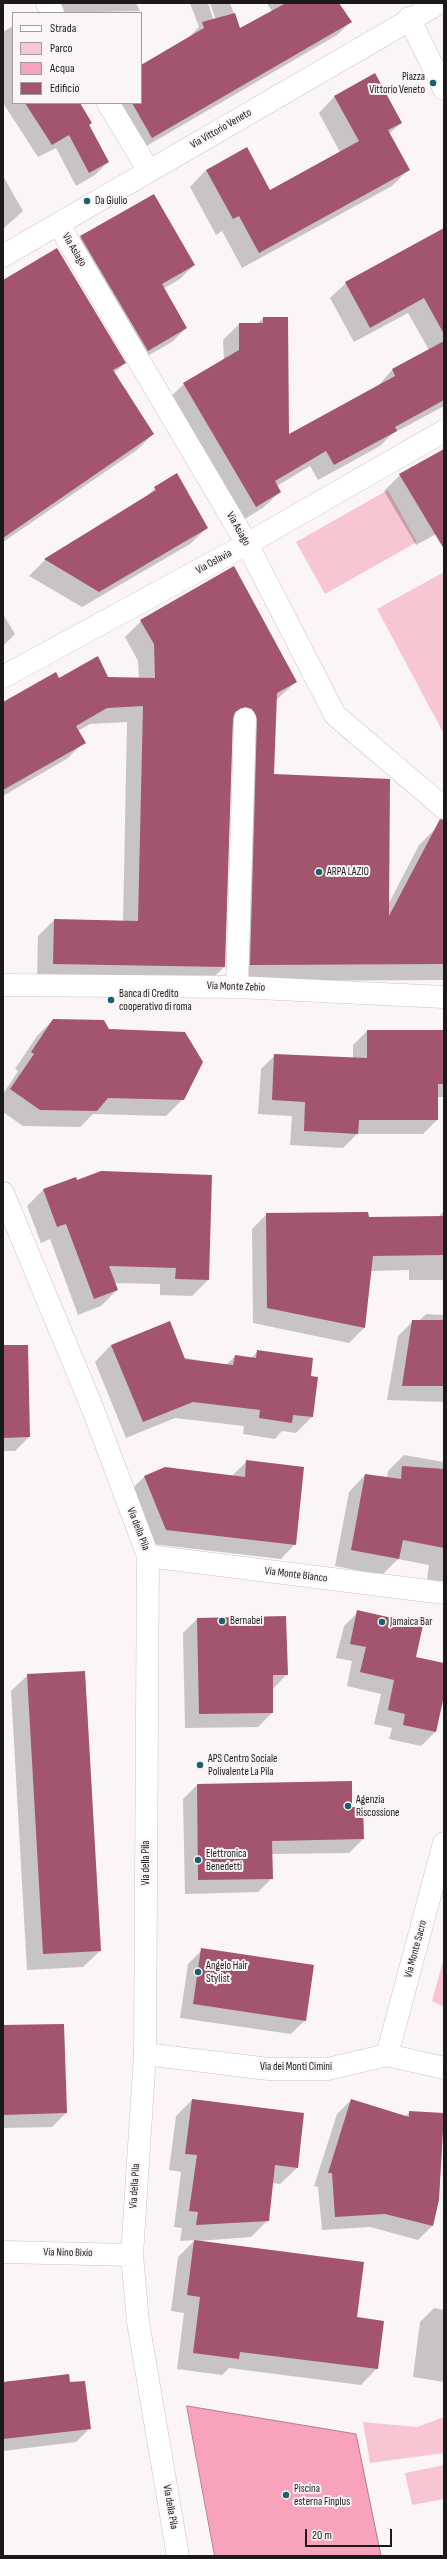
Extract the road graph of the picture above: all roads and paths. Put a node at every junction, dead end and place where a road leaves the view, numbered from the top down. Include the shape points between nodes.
1 (47, 3) edge
2 (439, 3) edge
3 (52, 12) edge
4 (409, 18) junction
5 (444, 90) edge
6 (109, 104) edge
7 (149, 171) junction
8 (59, 225) junction
9 (3, 256) edge
10 (444, 431) edge
11 (247, 544) junction
12 (3, 677) edge
13 (245, 719) dead end
14 (444, 808) edge
15 (3, 985) edge
16 (237, 987) junction
17 (444, 997) edge
18 (3, 1193) edge
19 (148, 1556) junction
20 (444, 1593) edge
21 (444, 1843) edge
22 (145, 2054) junction
23 (387, 2055) junction
24 (444, 2068) edge
25 (3, 2252) edge
26 (132, 2255) junction
27 (178, 2556) edge

1 - 3 street
2 - 4 street, Via Vittorio Veneto
4 - 5 street
4 - 7 street, Via Vittorio Veneto
6 - 7 street
7 - 8 street, Via Vittorio Veneto
8 - 9 street, Via Vittorio Veneto
8 - 11 street, Via Asiago
10 - 11 street, Via Oslavia
11 - 12 street, Via Oslavia
11 - 14 street, Via Asiago via 335,715
13 - 16 street
15 - 16 street, Via Monte Zebio
16 - 17 street, Via Monte Zebio
18 - 19 street, Via della Pila via 92,1407
19 - 20 street, Via Monte Bianco
19 - 22 street, Via della Pila
21 - 23 street, Via Monte Sacro
22 - 23 street, Via dei Monti Cimini via 276,2069 328,2070
22 - 26 street, Via della Pila
23 - 24 street, Via dei Monti Cimini
25 - 26 street, Via Nino Bixio
26 - 27 street, Via della Pila via 138,2322

